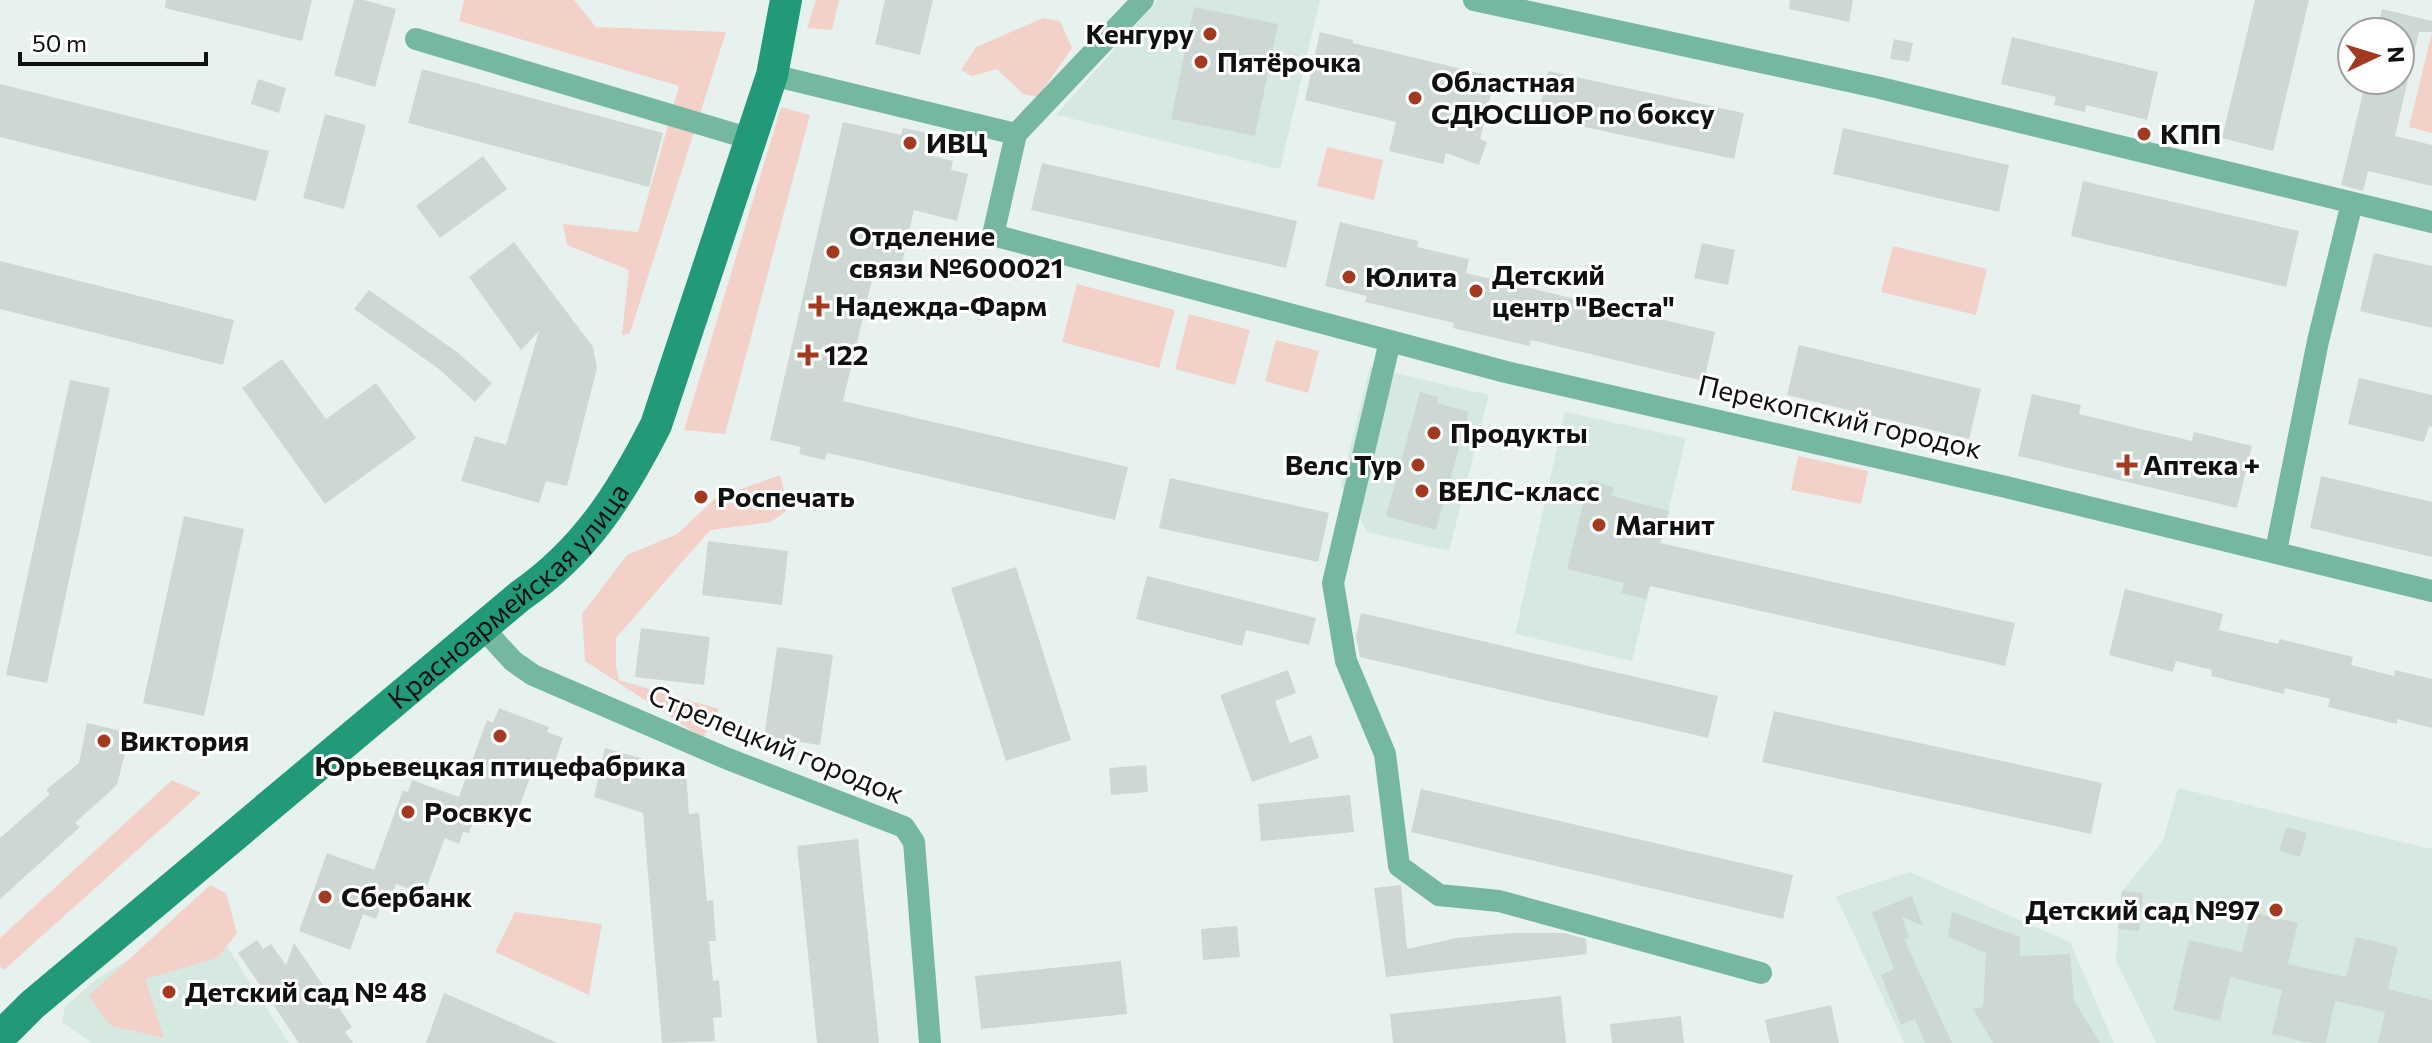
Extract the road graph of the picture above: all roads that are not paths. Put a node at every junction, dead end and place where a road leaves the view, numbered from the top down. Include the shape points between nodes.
1 (786, 0) edge
2 (1143, 0) edge
3 (1474, 0) edge
4 (416, 39) dead end
5 (772, 75) junction
6 (1016, 134) junction
7 (751, 139) junction
8 (2352, 203) junction
9 (2432, 222) edge
10 (1390, 341) junction
11 (2276, 551) junction
12 (2432, 591) edge
13 (482, 627) junction
14 (1761, 973) dead end
15 (0, 1037) edge
16 (930, 1043) edge

1 - 5 street, Красноармейская улица
2 - 6 street
3 - 8 street via 1876,87
4 - 7 street
5 - 6 street
5 - 7 street, Красноармейская улица
6 - 10 street, Перекопский городок via 993,235
7 - 13 street, Красноармейская улица via 656,425 632,472 605,515 568,557
8 - 9 street
8 - 11 street
10 - 11 street, Перекопский городок
10 - 14 street via 1333,583 1346,661 1385,754 1399,866 1439,895 1499,901
11 - 12 street, Перекопский городок
13 - 15 street, Красноармейская улица
13 - 16 street, Стрелецкий городок via 533,675 904,827 914,842

